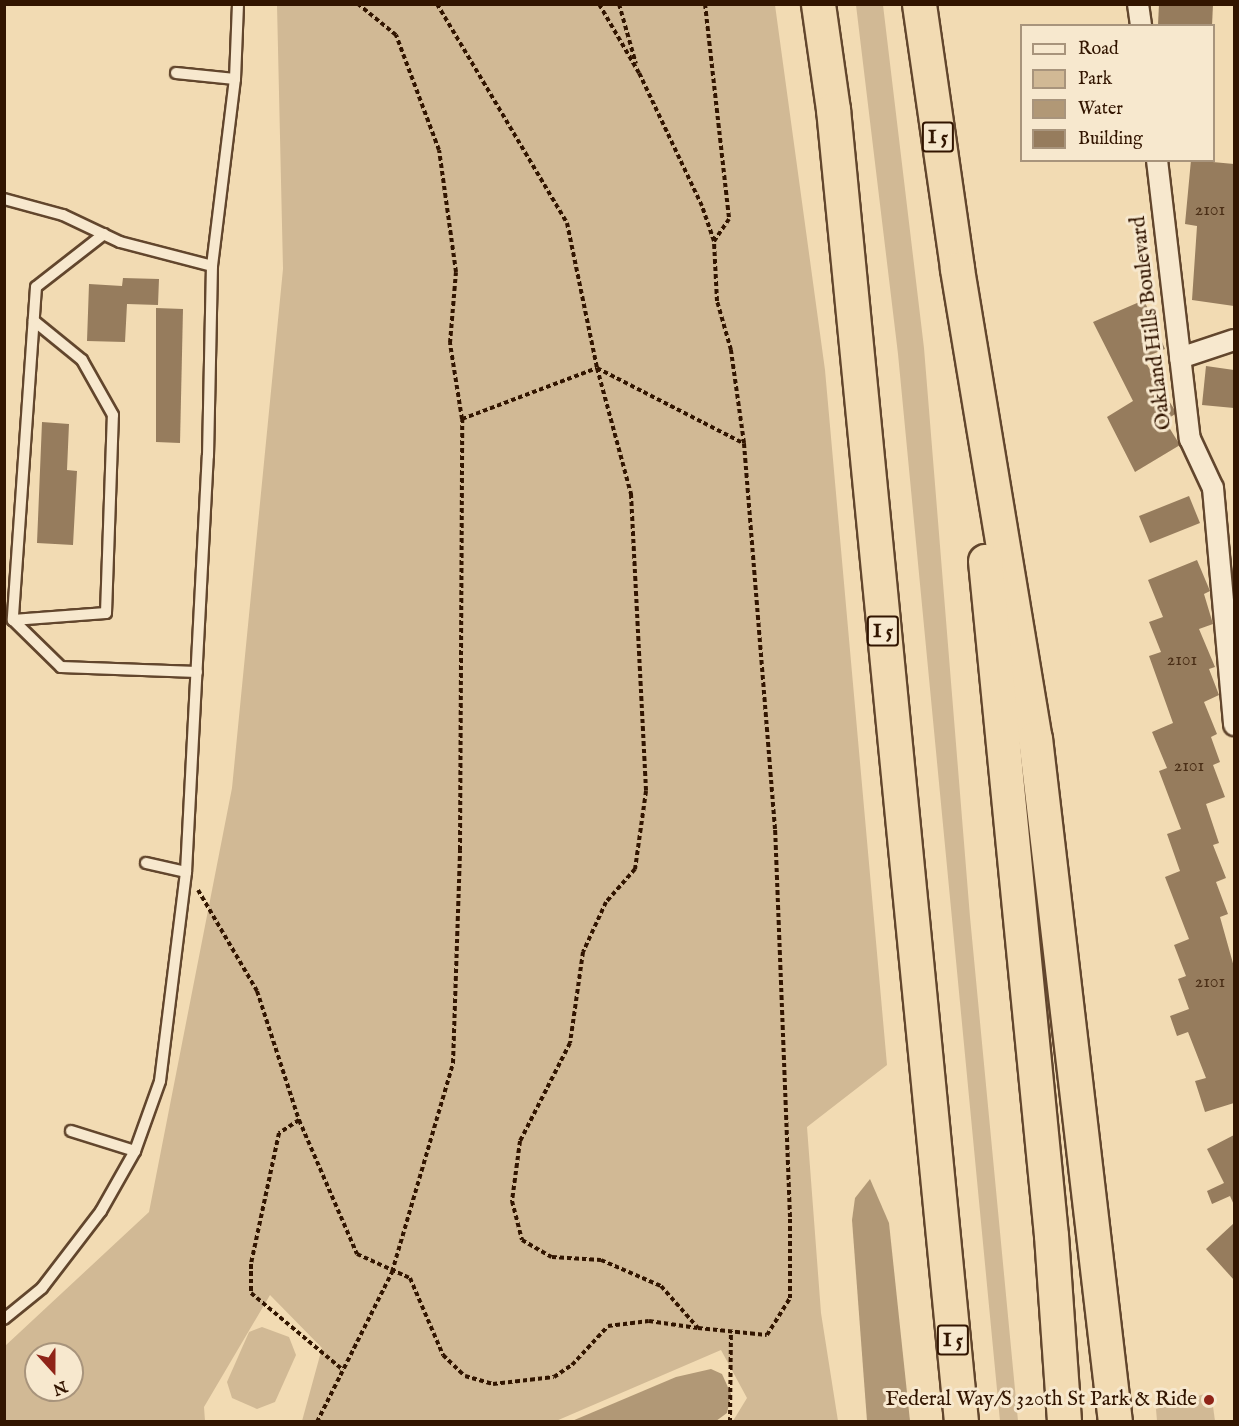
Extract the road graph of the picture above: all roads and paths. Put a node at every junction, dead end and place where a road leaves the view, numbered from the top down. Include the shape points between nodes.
1 (238, 4) edge
2 (358, 4) edge
3 (437, 4) edge
4 (599, 4) edge
5 (619, 4) edge
6 (705, 4) edge
7 (818, 4) edge
8 (919, 4) edge
9 (1138, 4) edge
10 (1142, 24) edge
11 (176, 73) dead end
12 (639, 74) junction
13 (235, 79) junction
14 (1157, 162) edge
15 (4, 199) edge
16 (104, 234) junction
17 (714, 241) junction
18 (212, 266) junction
19 (957, 269) junction
20 (34, 321) junction
21 (1234, 340) edge
22 (1180, 358) junction
23 (597, 368) junction
24 (462, 419) junction
25 (744, 443) junction
26 (13, 620) junction
27 (197, 672) junction
28 (1234, 725) edge
29 (146, 863) dead end
30 (186, 872) junction
31 (298, 1120) junction
32 (71, 1131) dead end
33 (135, 1150) junction
34 (944, 1259) junction
35 (392, 1272) junction
36 (4, 1319) edge
37 (698, 1328) junction
38 (731, 1331) junction
39 (343, 1370) junction
40 (317, 1422) edge
41 (730, 1422) edge
42 (946, 1422) edge
43 (961, 1422) edge
44 (1064, 1422) edge
45 (1115, 1422) edge

1 - 13 lane
2 - 24 path via 396,35 439,150 456,272 450,343
3 - 23 path via 567,223
4 - 12 path
5 - 12 path
6 - 17 path via 729,219
7 - 34 highway, I 5 via 834,121
8 - 19 highway, I 5
9 - 10 street
11 - 13 lane
12 - 17 path via 702,206
13 - 18 lane
14 - 22 street, Oakland Hills Boulevard
15 - 16 lane via 63,215
16 - 18 lane
16 - 20 lane via 36,287
17 - 25 path via 717,301 731,350
18 - 27 lane
19 - 44 highway, I 5 via 1051,1235
19 - 45 highway via 1035,738
20 - 26 lane
20 - 26 lane via 82,360 113,415 106,613
21 - 22 street
22 - 28 street, Oakland Hills Boulevard via 1190,439 1213,488
23 - 24 path
23 - 25 path
23 - 37 path via 632,494 646,790 635,869 606,902 583,952 570,1043 520,1141 512,1201 522,1240 552,1257 601,1260 660,1286
24 - 35 path via 460,850 453,1063
25 - 38 path via 775,829 790,1298 767,1335
26 - 27 lane via 61,667
27 - 30 lane
29 - 30 lane
30 - 31 path via 256,991
30 - 33 lane via 160,1081
31 - 35 path via 357,1254
31 - 39 path via 279,1133 251,1264 250,1293
32 - 33 lane
33 - 36 lane via 101,1211 42,1288
34 - 42 highway
34 - 43 highway, I 5
35 - 37 path via 410,1278 443,1355 465,1376 493,1384 554,1377 572,1365 608,1326 649,1321
35 - 39 path
37 - 38 path
38 - 41 path
39 - 40 path

